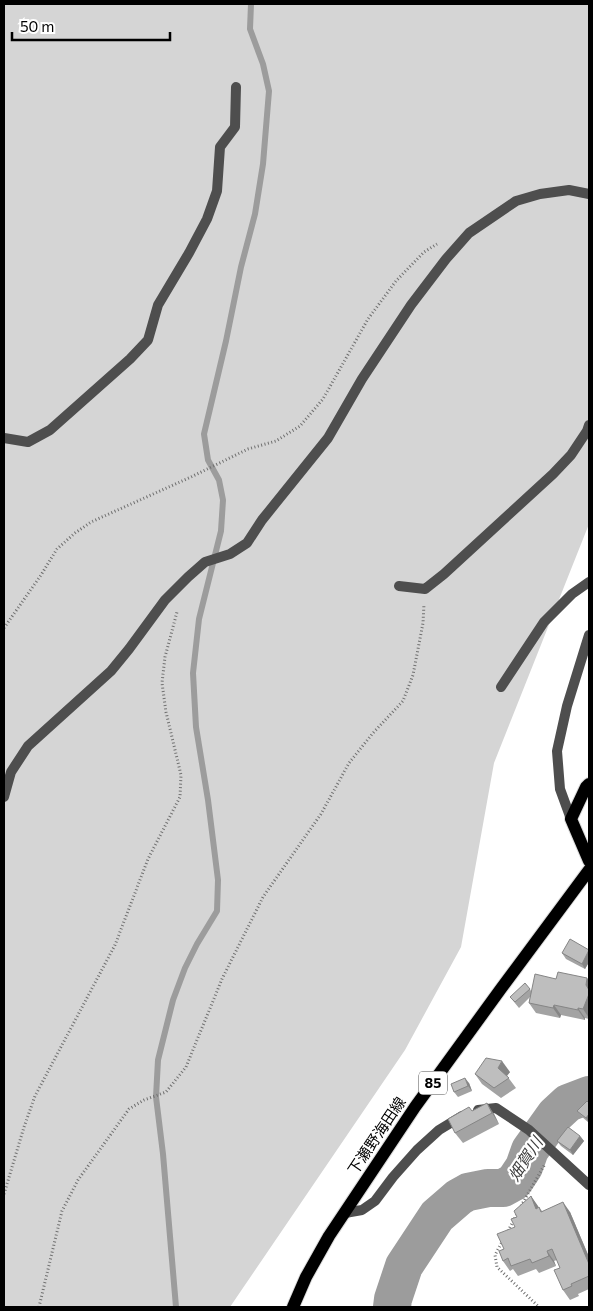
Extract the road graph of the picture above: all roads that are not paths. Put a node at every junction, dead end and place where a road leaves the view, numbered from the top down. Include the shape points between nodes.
1 (236, 87) dead end
2 (589, 194) edge
3 (589, 425) edge
4 (4, 438) edge
5 (589, 582) edge
6 (400, 586) dead end
7 (589, 635) edge
8 (501, 687) dead end
9 (589, 784) edge
10 (4, 797) edge
11 (571, 818) junction
12 (589, 861) edge
13 (589, 870) edge
14 (589, 1185) edge
15 (345, 1213) junction
16 (293, 1307) edge

1 - 4 street via 235,127 220,147 216,191 207,219 158,306 148,340 50,430 28,442
2 - 10 street via 569,190 516,200 469,233 411,305 362,378 328,438 247,543 230,554 206,562 165,600 111,671 28,746 11,772
3 - 6 street via 571,455 553,474 451,568 425,589
5 - 8 street via 544,622
7 - 11 street via 557,751 560,789
9 - 11 main road
11 - 12 main road
13 - 15 main road, 下瀬野海田線 / 85 via 415,1107
14 - 15 street via 530,1130 496,1108 478,1110 439,1130 416,1150 375,1201 362,1210
15 - 16 main road, 下瀬野海田線 / 85 via 306,1277

